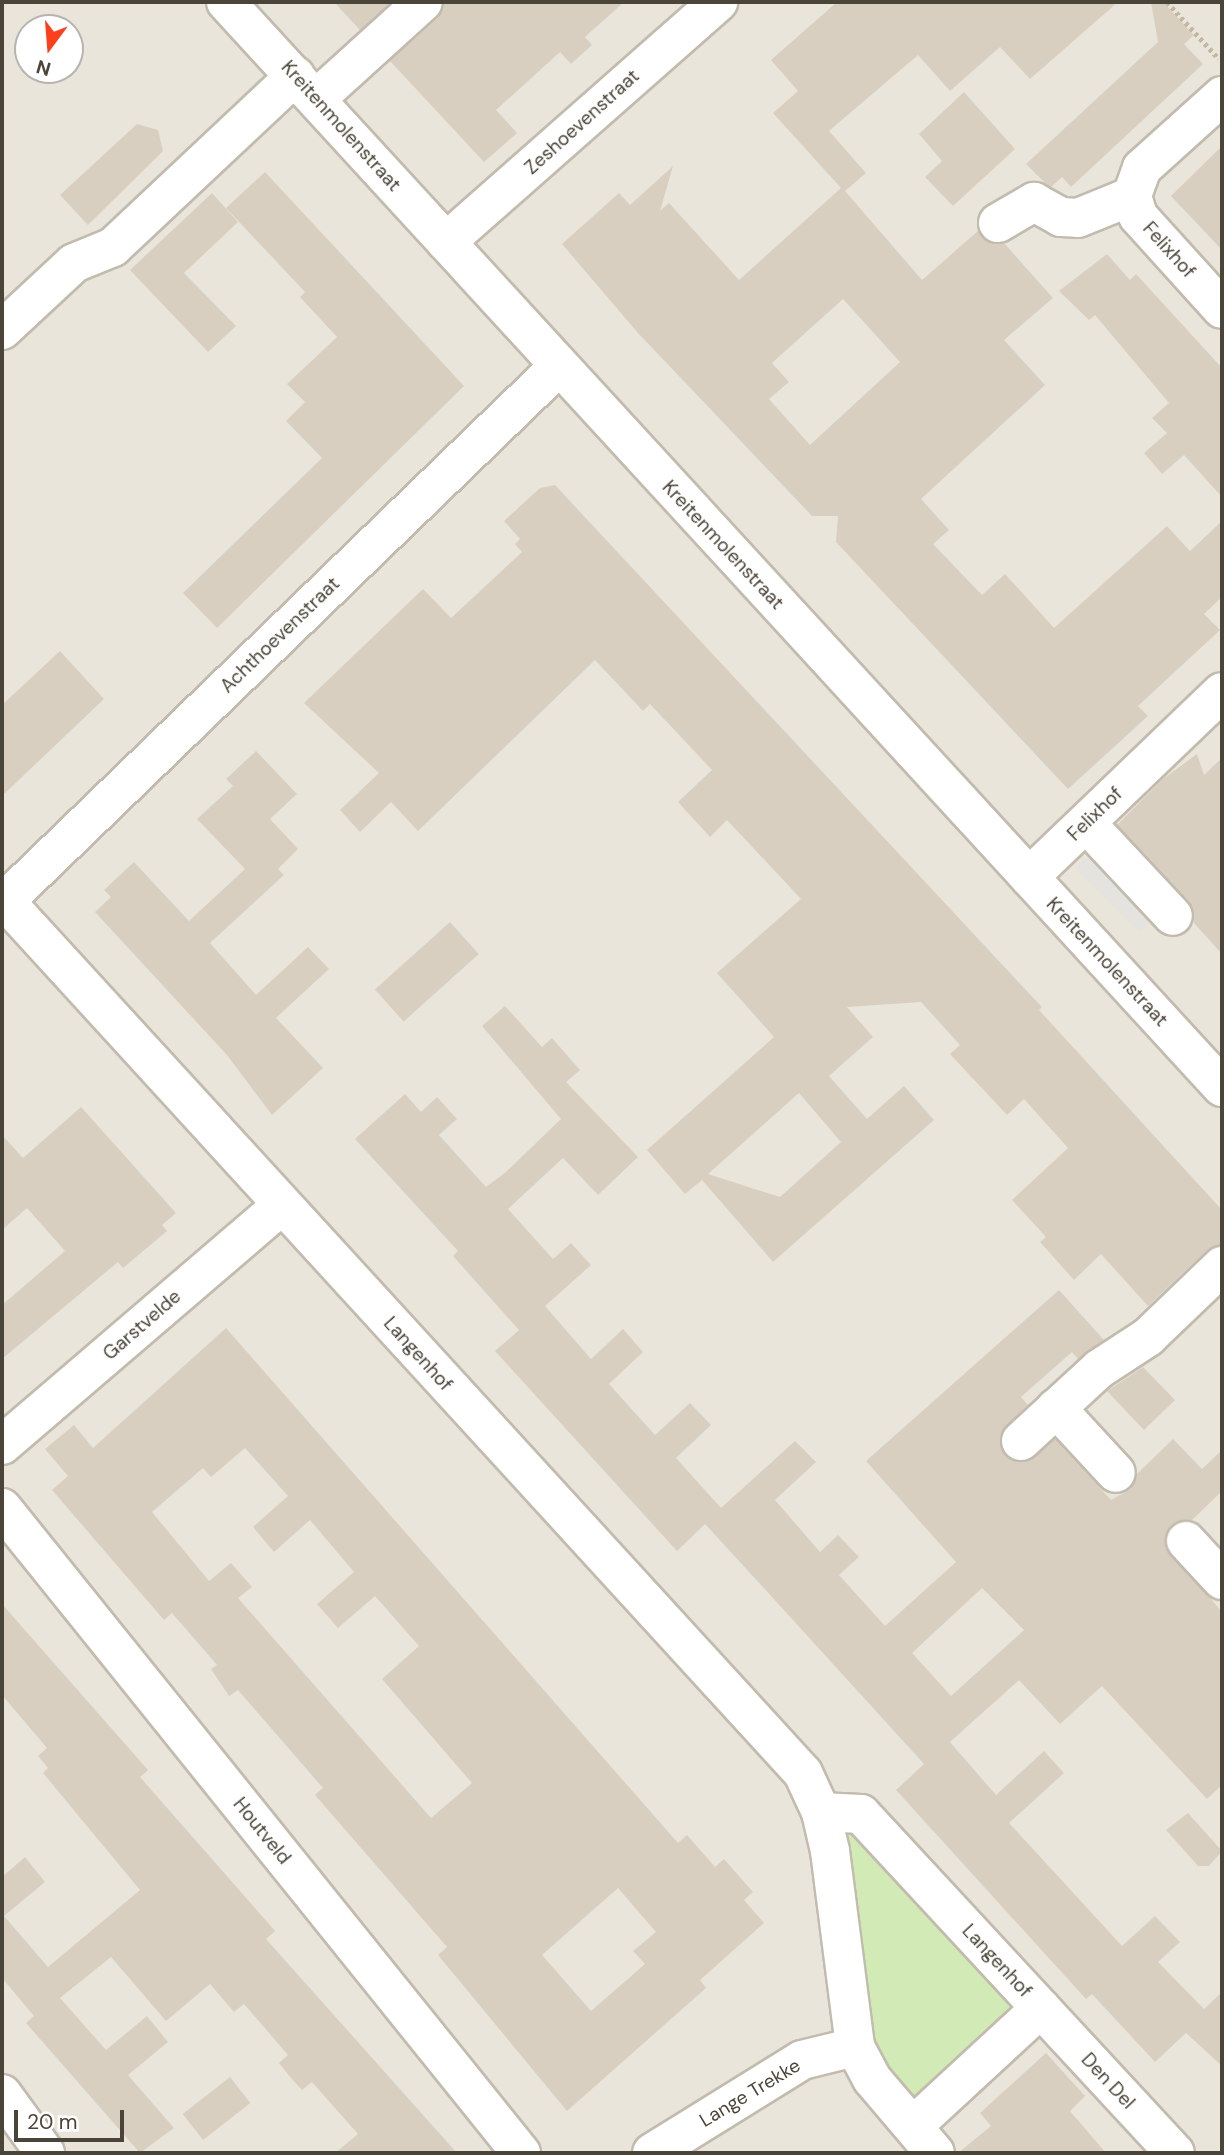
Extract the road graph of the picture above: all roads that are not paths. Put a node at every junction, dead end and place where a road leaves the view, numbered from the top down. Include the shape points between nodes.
1 (226, 2) edge
2 (423, 2) edge
3 (718, 2) edge
4 (306, 88) junction
5 (1222, 96) edge
6 (1132, 196) junction
7 (998, 223) dead end
8 (446, 242) junction
9 (1222, 309) edge
10 (2, 330) edge
11 (558, 367) junction
12 (1222, 692) edge
13 (1086, 823) junction
14 (1029, 877) junction
15 (3, 902) edge
16 (1173, 916) dead end
17 (1222, 1087) edge
18 (282, 1205) junction
19 (1222, 1266) edge
20 (1056, 1408) junction
21 (1021, 1441) dead end
22 (2, 1445) edge
23 (1116, 1473) dead end
24 (2, 1508) edge
25 (1186, 1541) dead end
26 (1222, 1580) edge
27 (821, 1812) junction
28 (1041, 2008) junction
29 (855, 2048) junction
30 (2, 2094) edge
31 (924, 2140) edge
32 (45, 2153) edge
33 (522, 2153) edge
34 (652, 2153) edge
35 (1175, 2153) edge

1 - 4 street, Kreitenmolenstraat
2 - 4 street
3 - 8 street, Zeshoevenstraat
4 - 8 street, Kreitenmolenstraat
4 - 10 street via 113,247 74,262
5 - 6 street via 1142,168
6 - 7 street via 1078,218 1061,217 1034,202
6 - 9 street, Felixhof via 1138,216
8 - 11 street, Kreitenmolenstraat
11 - 14 street, Kreitenmolenstraat
11 - 15 street, Achthoevenstraat
12 - 13 street, Felixhof
13 - 14 street, Felixhof
13 - 16 street
14 - 17 street, Kreitenmolenstraat
15 - 18 street, Langenhof
18 - 22 street, Garstvelde
18 - 27 street, Langenhof via 803,1773
19 - 20 street via 1148,1337 1099,1369
20 - 21 street
20 - 23 street
24 - 33 street, Houtveld
25 - 26 street
27 - 28 street, Langenhof via 861,1814
27 - 29 street, Langenhof
28 - 31 street, Langenhof
28 - 35 street, Den Del
29 - 31 street, Langenhof via 873,2079
29 - 34 street, Lange Trekke via 802,2060
30 - 32 street

